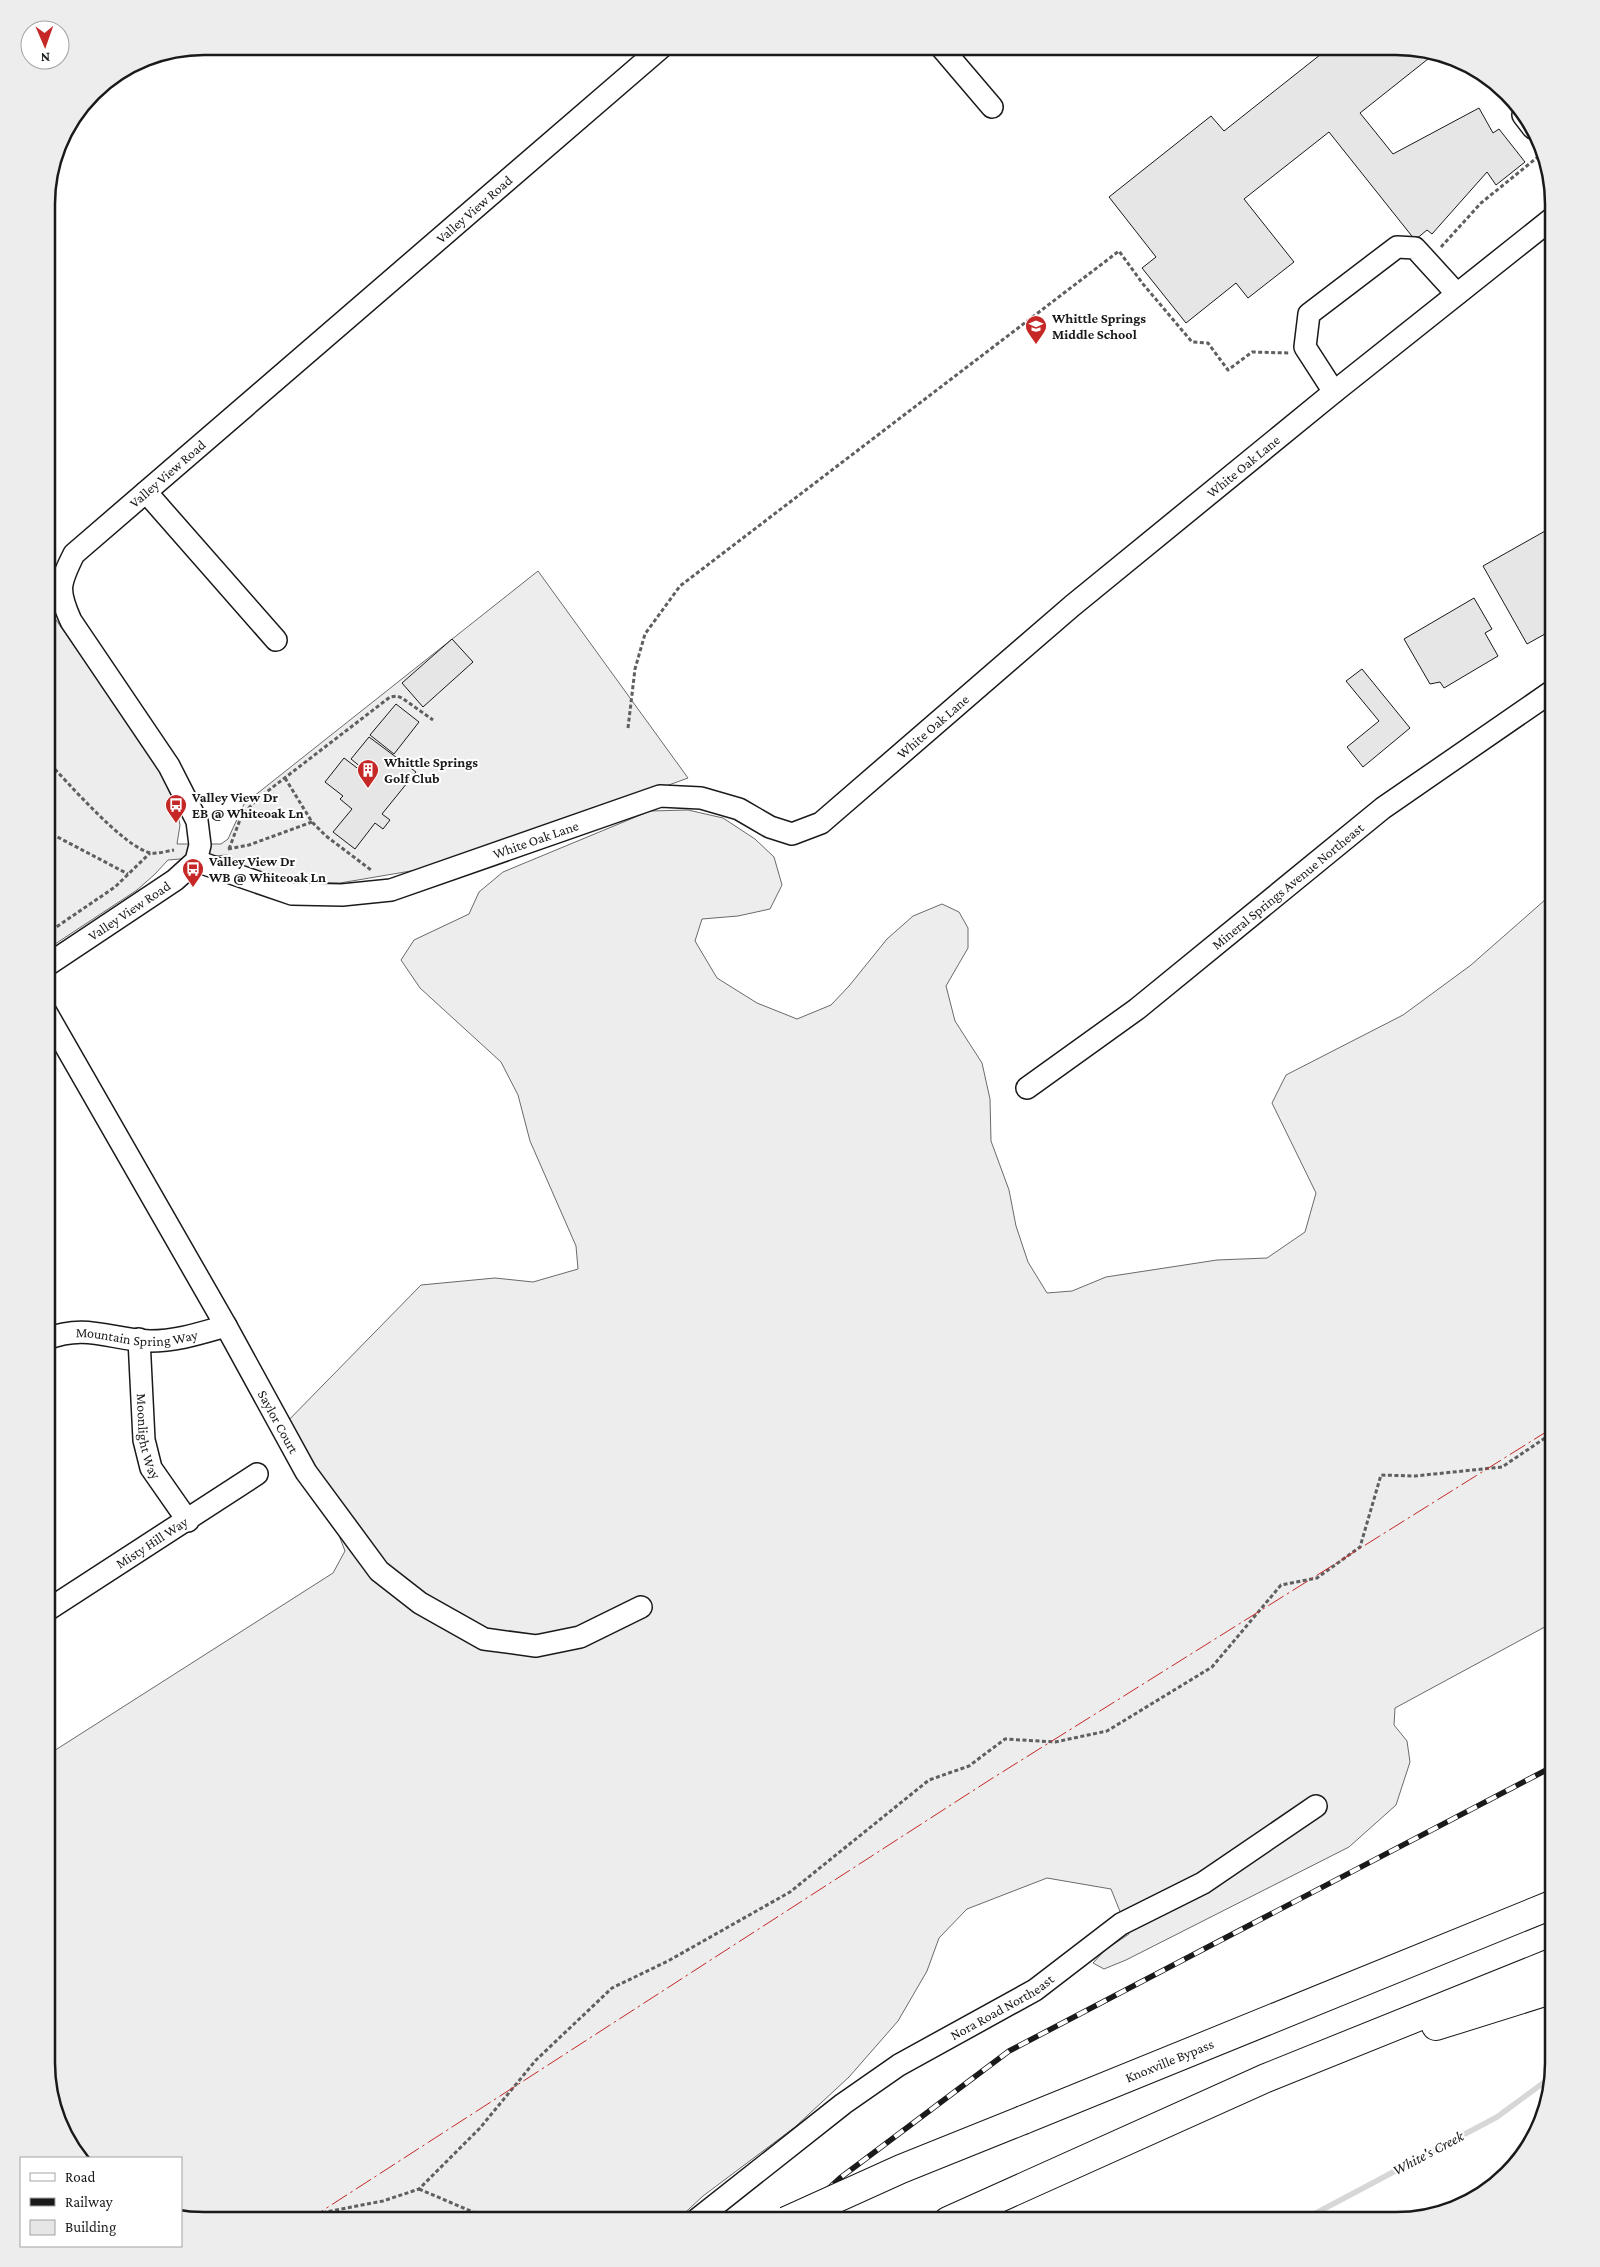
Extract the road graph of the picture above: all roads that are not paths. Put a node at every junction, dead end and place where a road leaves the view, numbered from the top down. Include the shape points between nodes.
1 (653, 55) edge
2 (948, 55) edge
3 (992, 107) dead end
4 (1545, 224) edge
5 (1457, 294) junction
6 (1334, 392) junction
7 (146, 492) junction
8 (276, 640) dead end
9 (1545, 696) edge
10 (196, 861) junction
11 (55, 960) edge
12 (55, 1028) edge
13 (1027, 1088) dead end
14 (226, 1326) junction
15 (55, 1336) edge
16 (139, 1339) junction
17 (257, 1474) dead end
18 (188, 1521) junction
19 (55, 1605) edge
20 (641, 1607) dead end
21 (1316, 1806) dead end
22 (1545, 1908) edge
23 (1545, 1966) edge
24 (1545, 1992) edge
25 (1134, 2137) junction
26 (705, 2212) edge
27 (806, 2212) edge
28 (968, 2212) edge

1 - 7 street, Valley View Road
2 - 3 street
4 - 5 street, White Oak Lane
5 - 6 street, White Oak Lane
5 - 6 street via 1416,248 1396,247 1309,314 1305,347
6 - 10 street, White Oak Lane via 1072,606 821,823 792,834 770,827 739,810 701,798 660,796 391,890 342,895 292,894
7 - 8 street
7 - 10 street, Valley View Road via 74,554 62,578 61,599 71,621 169,766 197,821 200,845
9 - 13 street, Mineral Springs Avenue Northeast via 1383,808 1137,1009
10 - 11 street, Valley View Road via 175,880
12 - 14 street, Saylor Court
14 - 16 street, Mountain Spring Way via 174,1340
14 - 20 street, Saylor Court via 306,1472 379,1571 420,1603 484,1640 536,1646 580,1637
15 - 16 street, Mountain Spring Way via 74,1331
16 - 18 street, Moonlight Way via 144,1440 151,1468
17 - 18 street, Misty Hill Way
18 - 19 street, Misty Hill Way
21 - 26 street, Nora Road Northeast via 1203,1883 1121,1924 1036,1990 899,2065 843,2104
22 - 27 highway, Knoxville Bypass, bridge via 901,2169
23 - 25 highway via 1302,2063
24 - 25 highway via 1444,2024
25 - 28 highway

